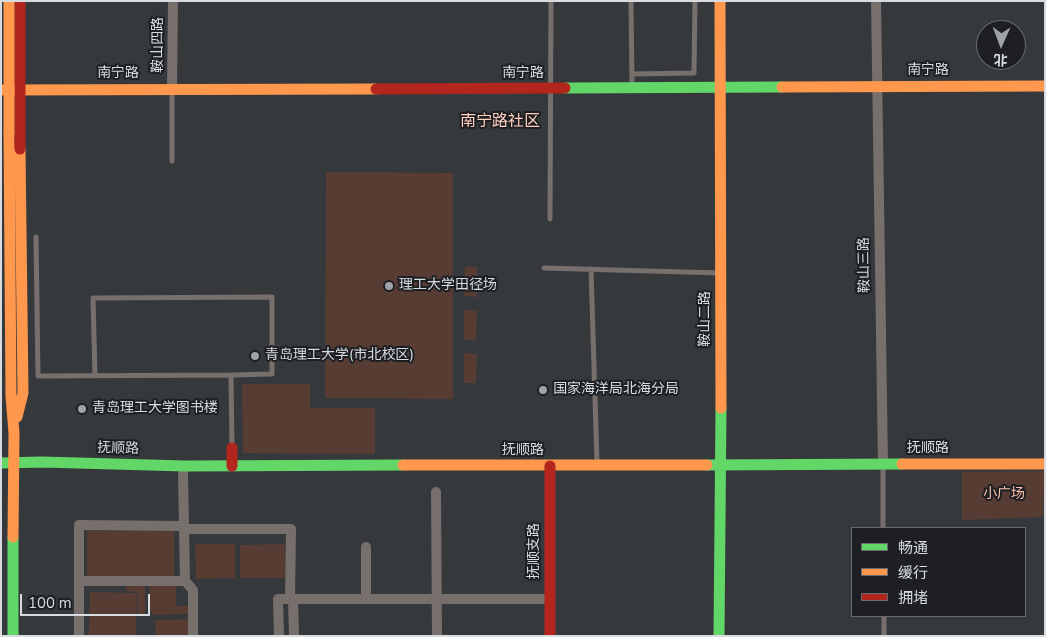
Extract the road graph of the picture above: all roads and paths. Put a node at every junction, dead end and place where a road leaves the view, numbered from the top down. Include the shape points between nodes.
1 (9, 1) edge
2 (20, 1) edge
3 (172, 1) edge
4 (551, 1) edge
5 (631, 1) edge
6 (695, 1) edge
7 (720, 1) edge
8 (876, 1) edge
9 (632, 74) junction
10 (720, 86) junction
11 (876, 86) junction
12 (1045, 86) edge
13 (172, 88) junction
14 (632, 88) junction
15 (549, 89) junction
16 (1, 90) edge
17 (19, 90) junction
18 (172, 161) dead end
19 (550, 219) dead end
20 (36, 237) dead end
21 (544, 268) dead end
22 (590, 269) junction
23 (721, 273) junction
24 (231, 375) junction
25 (95, 376) junction
26 (14, 433) junction
27 (232, 448) joint
28 (14, 462) junction
29 (1, 463) edge
30 (883, 464) junction
31 (1045, 464) edge
32 (721, 465) junction
33 (232, 466) junction
34 (550, 466) junction
35 (598, 466) junction
36 (183, 470) junction
37 (436, 492) dead end
38 (183, 527) junction
39 (883, 527) edge
40 (366, 547) dead end
41 (80, 581) junction
42 (185, 581) junction
43 (292, 599) junction
44 (366, 599) junction
45 (436, 599) junction
46 (550, 599) junction
47 (884, 617) edge
48 (13, 636) edge
49 (79, 636) edge
50 (193, 636) edge
51 (279, 636) edge
52 (294, 636) edge
53 (437, 636) edge
54 (550, 636) edge
55 (720, 636) edge
56 (884, 636) edge

1 - 26 main road, bridge via 11,396
2 - 17 main road
3 - 13 street, 鞍山四路
4 - 15 lane
5 - 9 lane
6 - 9 lane via 694,73
7 - 10 main road, 鞍山二路
8 - 11 street, 鞍山三路
9 - 14 lane
10 - 11 main road, 南宁路
10 - 14 main road, 南宁路
10 - 23 main road, 鞍山二路
11 - 12 main road, 南宁路
11 - 30 street, 鞍山三路
13 - 15 main road, 南宁路
13 - 17 main road, 南宁路
13 - 18 lane
14 - 15 main road, 南宁路
15 - 19 lane
16 - 17 main road, 南宁路
17 - 26 main road via 23,393
20 - 25 lane via 38,376
21 - 22 lane
22 - 23 lane
22 - 35 lane
23 - 32 main road, 鞍山二路
24 - 25 lane
24 - 25 lane via 272,374 272,297 93,298
24 - 27 lane
26 - 28 main road
27 - 33 main road
28 - 29 main road, 抚顺路
28 - 36 main road, 抚顺路
28 - 48 main road
30 - 31 main road, 抚顺路
30 - 32 main road, 抚顺路
30 - 39 lane, 鞍山三路
32 - 35 main road, 抚顺路
32 - 55 main road, 鞍山二路
33 - 34 main road, 抚顺路
33 - 36 main road, 抚顺路
34 - 35 main road, 抚顺路
34 - 46 main road, 抚顺支路
36 - 38 street
37 - 45 street
38 - 41 street via 79,525
38 - 42 street
38 - 43 street via 291,529
40 - 44 street
41 - 42 street
41 - 49 street
42 - 50 street via 193,590
43 - 44 street
43 - 51 street via 278,599
43 - 52 street
44 - 45 street
45 - 46 street
45 - 53 street
46 - 54 main road, 抚顺支路
47 - 56 lane

